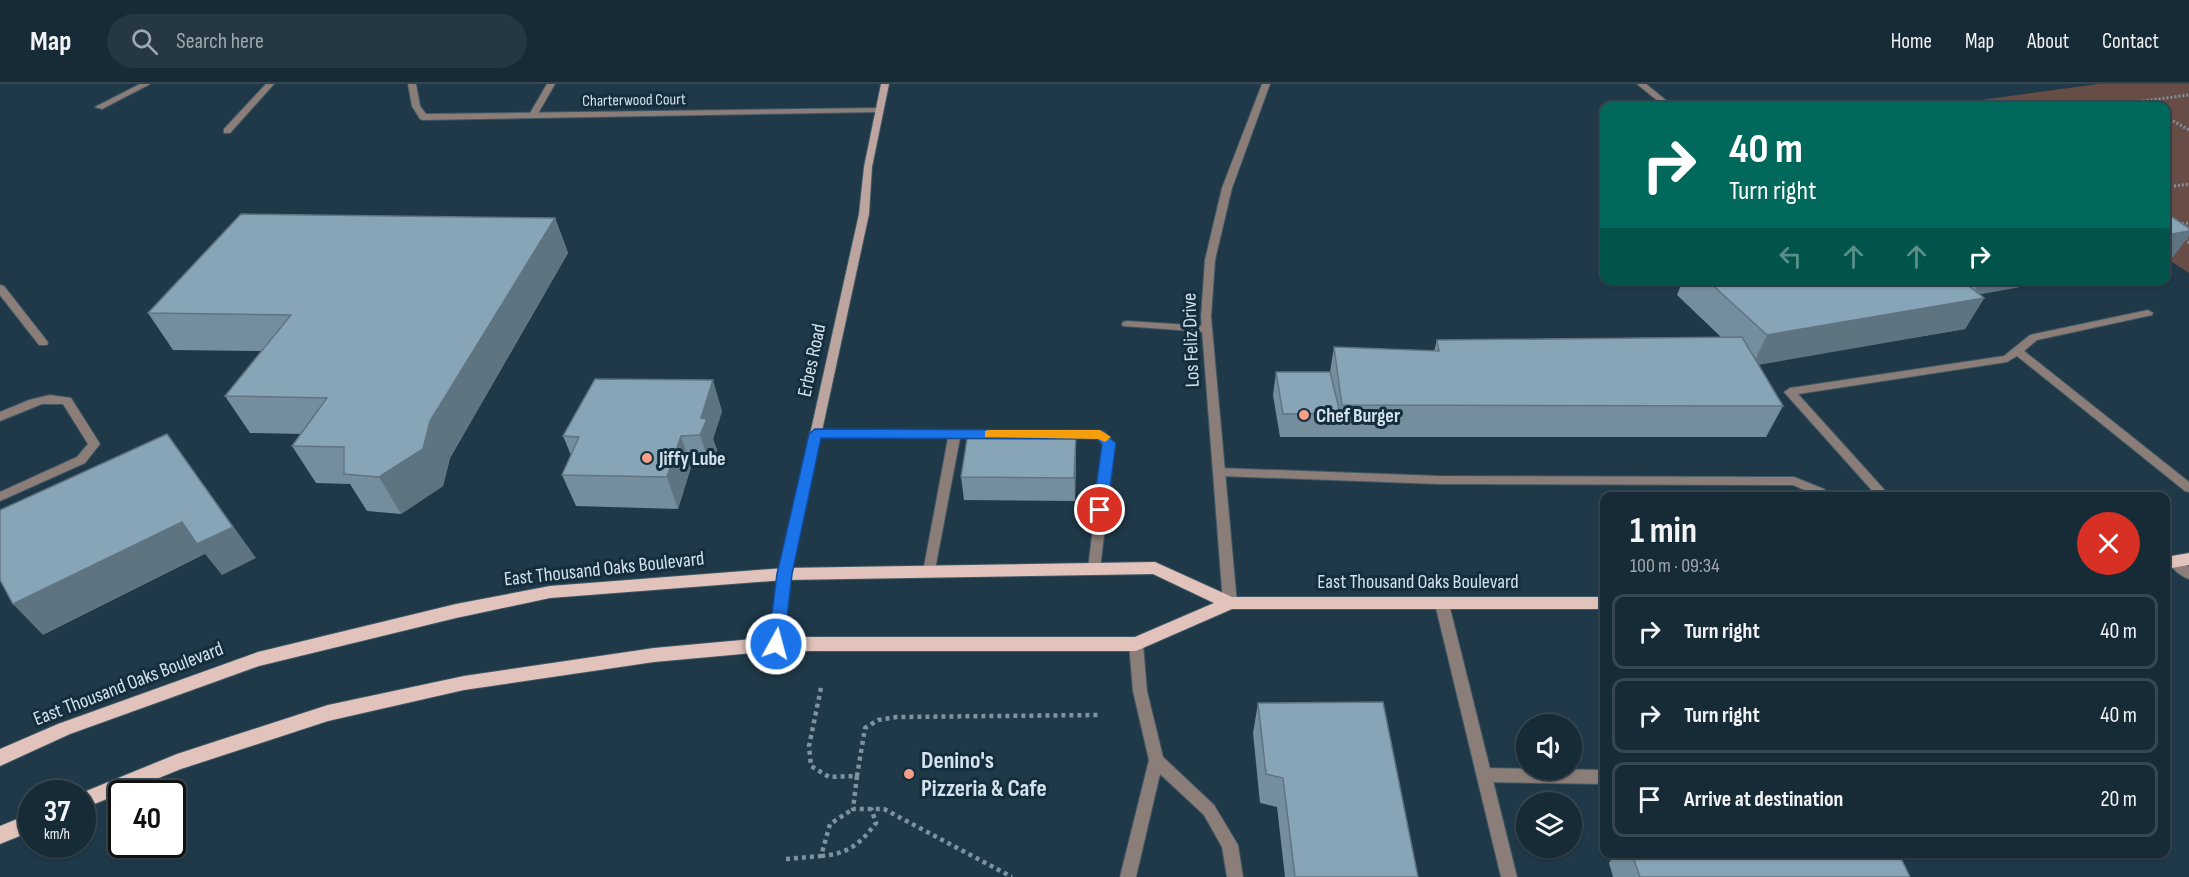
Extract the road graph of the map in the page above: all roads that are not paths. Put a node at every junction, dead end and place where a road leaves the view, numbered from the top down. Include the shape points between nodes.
1 (146, 84) edge
2 (270, 84) edge
3 (412, 84) edge
4 (551, 84) edge
5 (885, 84) edge
6 (1266, 84) edge
7 (1641, 84) edge
8 (1664, 102) edge
9 (99, 107) dead end
10 (879, 110) junction
11 (533, 116) junction
12 (227, 131) dead end
13 (0, 288) edge
14 (2148, 313) dead end
15 (1127, 324) dead end
16 (1206, 329) junction
17 (43, 343) dead end
18 (2017, 351) junction
19 (0, 417) edge
20 (815, 434) junction
21 (955, 434) junction
22 (999, 434) edge
23 (1044, 434) edge
24 (1219, 472) junction
25 (2189, 488) edge
26 (1820, 492) edge
27 (1880, 492) edge
28 (0, 497) edge
29 (2177, 561) edge
30 (1094, 569) junction
31 (929, 572) junction
32 (785, 574) junction
33 (2189, 574) edge
34 (1230, 603) junction
35 (1600, 603) edge
36 (1442, 604) junction
37 (776, 644) junction
38 (1136, 644) junction
39 (0, 758) edge
40 (1156, 760) junction
41 (1484, 775) junction
42 (1600, 777) edge
43 (96, 795) edge
44 (18, 828) edge
45 (0, 835) edge
46 (1128, 877) edge
47 (1235, 877) edge
48 (1509, 877) edge

1 - 9 street
2 - 12 street
3 - 11 street, Charterwood Court via 416,106 423,117
4 - 11 street
5 - 10 street, Erbes Road
6 - 16 street, Los Feliz Drive via 1227,188 1210,260
7 - 8 street
10 - 11 street, Charterwood Court
10 - 20 street, Erbes Road via 864,214
13 - 17 street
14 - 18 street via 2034,337
15 - 16 street
16 - 24 street, Los Feliz Drive
18 - 25 street
18 - 27 street via 2007,359 1790,392
19 - 28 street via 37,401 67,400 94,444 81,460
20 - 21 street
20 - 32 street, Erbes Road
21 - 22 street
21 - 31 street
23 - 30 street via 1100,435 1109,443
24 - 26 street via 1439,480 1794,481
24 - 34 street, Los Feliz Drive
29 - 33 street
30 - 31 main road, East Thousand Oaks Boulevard
30 - 34 main road, East Thousand Oaks Boulevard via 1155,568
31 - 32 main road, East Thousand Oaks Boulevard
32 - 37 street, Erbes Road
32 - 39 main road, East Thousand Oaks Boulevard via 550,592 456,611 258,658 64,729
34 - 36 main road, East Thousand Oaks Boulevard
34 - 38 main road, East Thousand Oaks Boulevard
35 - 36 main road, East Thousand Oaks Boulevard
36 - 41 street
37 - 38 main road, East Thousand Oaks Boulevard
37 - 43 main road, East Thousand Oaks Boulevard via 681,652 464,683 328,712 177,762
38 - 40 street via 1140,691
40 - 46 street
40 - 47 street via 1209,810 1230,845
41 - 42 street
41 - 48 street
44 - 45 main road

